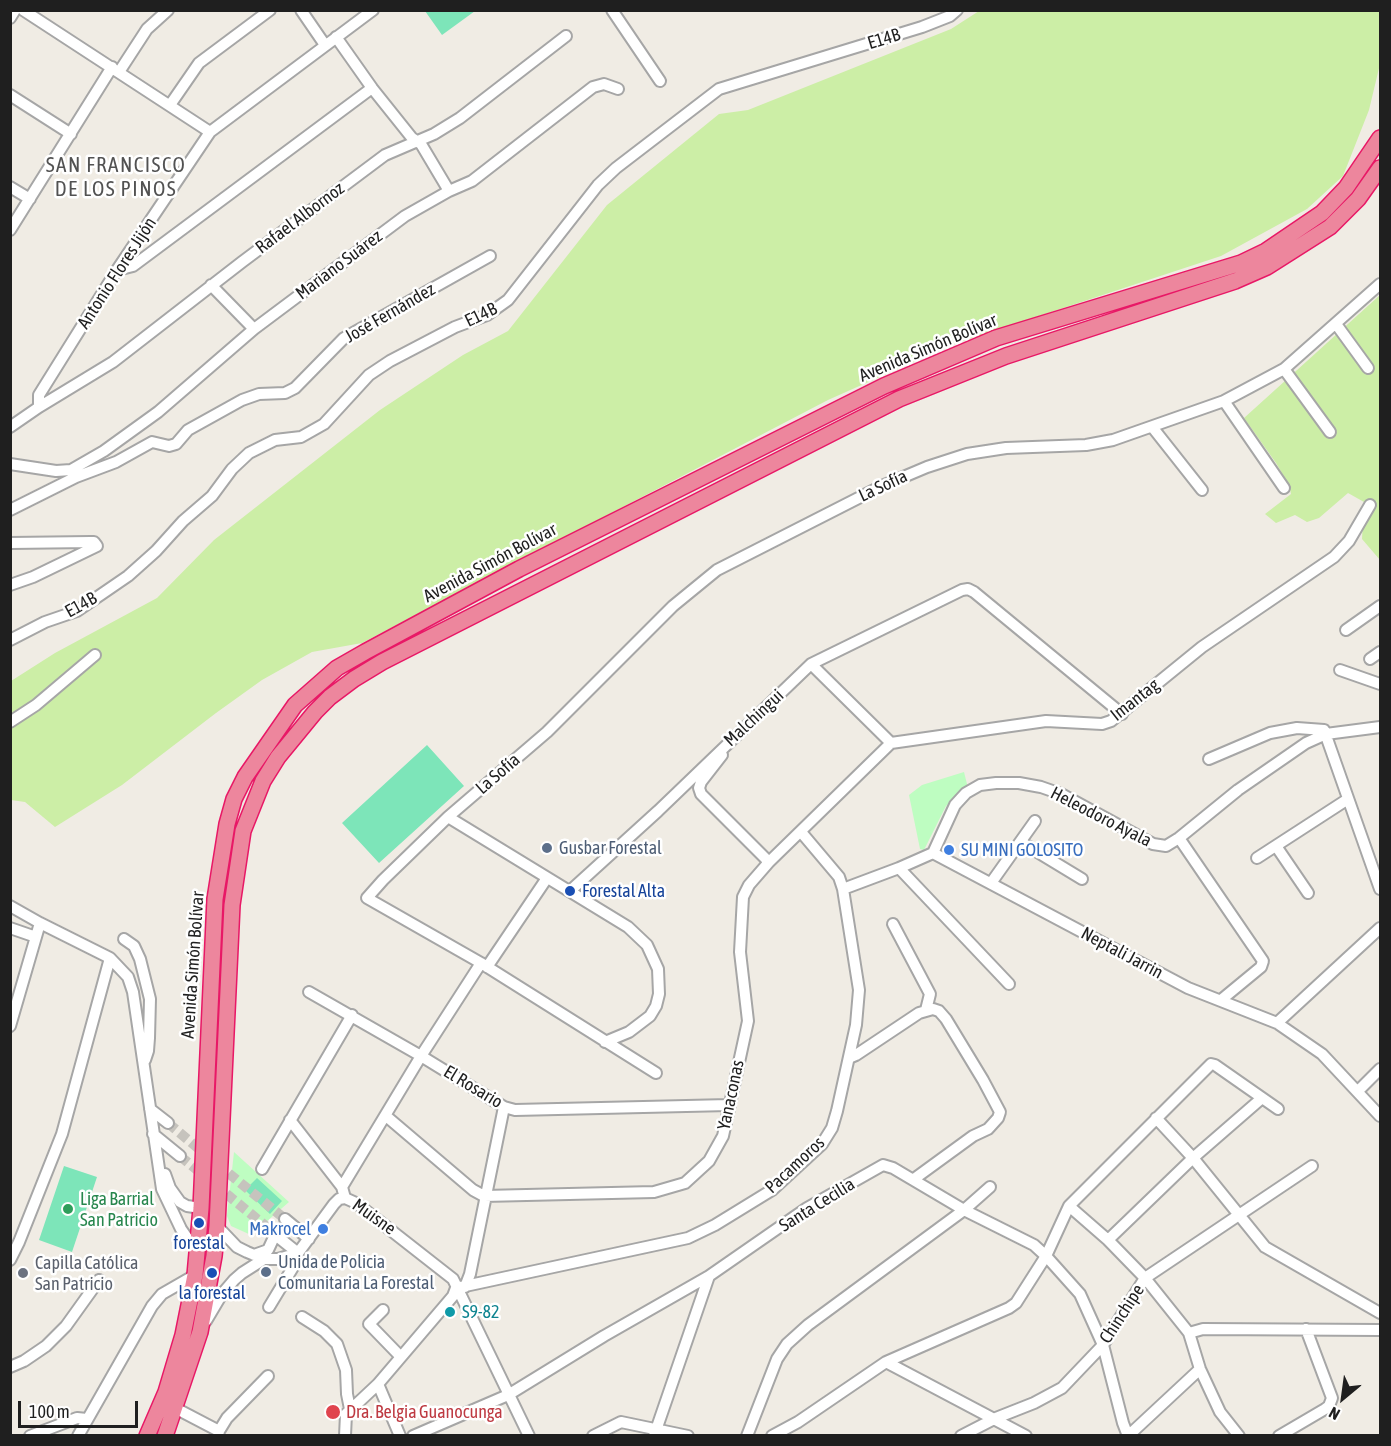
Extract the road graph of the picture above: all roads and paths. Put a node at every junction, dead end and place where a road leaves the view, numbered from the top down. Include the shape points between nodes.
1 (15, 10) edge
2 (23, 10) edge
3 (270, 10) edge
4 (301, 10) edge
5 (373, 10) edge
6 (612, 10) edge
7 (957, 10) edge
8 (165, 11) edge
9 (10, 18) edge
10 (566, 36) dead end
11 (336, 38) junction
12 (326, 45) junction
13 (116, 70) junction
14 (660, 81) dead end
15 (372, 88) junction
16 (618, 89) dead end
17 (13, 101) edge
18 (170, 105) junction
19 (210, 132) junction
20 (71, 134) junction
21 (1380, 138) edge
22 (416, 141) junction
23 (1380, 168) edge
24 (10, 187) edge
25 (449, 191) junction
26 (30, 199) junction
27 (10, 230) edge
28 (490, 256) dead end
29 (117, 270) junction
30 (1380, 284) edge
31 (211, 285) junction
32 (1336, 324) junction
33 (254, 329) junction
34 (1368, 368) dead end
35 (1284, 369) junction
36 (1224, 401) junction
37 (39, 407) junction
38 (10, 427) edge
39 (1153, 428) junction
40 (1330, 432) dead end
41 (10, 464) edge
42 (73, 473) junction
43 (1284, 488) dead end
44 (1202, 490) dead end
45 (1370, 505) dead end
46 (10, 510) edge
47 (10, 543) edge
48 (10, 585) edge
49 (1380, 606) edge
50 (1346, 630) dead end
51 (10, 640) edge
52 (1380, 652) edge
53 (95, 655) dead end
54 (1370, 659) dead end
55 (811, 664) junction
56 (1340, 670) dead end
57 (1380, 684) edge
58 (1122, 714) junction
59 (10, 722) edge
60 (1380, 727) edge
61 (1326, 734) junction
62 (891, 743) junction
63 (722, 749) junction
64 (1209, 759) dead end
65 (1348, 799) junction
66 (448, 817) junction
67 (1035, 821) dead end
68 (801, 832) junction
69 (1179, 838) junction
70 (1021, 842) junction
71 (1276, 846) junction
72 (933, 853) junction
73 (1257, 858) dead end
74 (769, 862) junction
75 (899, 868) junction
76 (547, 878) junction
77 (1082, 879) dead end
78 (991, 884) junction
79 (843, 889) junction
80 (1380, 889) edge
81 (570, 891) junction
82 (1308, 893) dead end
83 (10, 906) edge
84 (40, 923) junction
85 (893, 924) dead end
86 (10, 928) edge
87 (1380, 928) edge
88 (36, 937) junction
89 (124, 939) dead end
90 (110, 958) junction
91 (484, 965) junction
92 (1010, 984) dead end
93 (309, 992) dead end
94 (1221, 1000) junction
95 (926, 1010) junction
96 (352, 1015) junction
97 (1277, 1023) junction
98 (10, 1026) edge
99 (606, 1042) junction
100 (421, 1056) junction
101 (849, 1058) junction
102 (144, 1063) junction
103 (1380, 1069) edge
104 (656, 1073) dead end
105 (1358, 1091) junction
106 (1262, 1098) junction
107 (729, 1105) junction
108 (504, 1107) junction
109 (150, 1109) junction
110 (1278, 1109) dead end
111 (386, 1116) junction
112 (1380, 1116) edge
113 (1156, 1118) junction
114 (290, 1120) junction
115 (168, 1123) tunnel mouth
116 (153, 1134) junction
117 (156, 1152) junction
118 (180, 1156) tunnel mouth
119 (1193, 1158) junction
120 (1312, 1166) dead end
121 (262, 1169) dead end
122 (914, 1179) junction
123 (990, 1187) dead end
124 (343, 1192) junction
125 (484, 1196) junction
126 (1070, 1206) junction
127 (201, 1208) junction
128 (964, 1209) junction
129 (1240, 1216) junction
130 (285, 1219) tunnel mouth
131 (217, 1226) junction
132 (309, 1239) junction
133 (1108, 1240) junction
134 (15, 1241) edge
135 (197, 1252) junction
136 (298, 1253) junction
137 (252, 1255) junction
138 (1046, 1256) junction
139 (264, 1259) junction
140 (10, 1260) edge
141 (195, 1275) junction
142 (709, 1276) junction
143 (1145, 1278) junction
144 (99, 1280) dead end
145 (461, 1287) junction
146 (269, 1307) dead end
147 (383, 1310) dead end
148 (1380, 1313) edge
149 (302, 1317) dead end
150 (1306, 1329) junction
151 (1380, 1330) edge
152 (200, 1332) junction
153 (1189, 1334) junction
154 (1103, 1345) junction
155 (401, 1357) junction
156 (886, 1362) junction
157 (10, 1367) edge
158 (1200, 1369) junction
159 (268, 1376) dead end
160 (378, 1384) junction
161 (508, 1395) junction
162 (175, 1408) junction
163 (350, 1409) junction
164 (996, 1418) junction
165 (87, 1419) junction
166 (656, 1432) edge
167 (218, 1433) edge
168 (30, 1436) edge
169 (78, 1436) edge
170 (147, 1436) edge
171 (165, 1436) edge
172 (345, 1436) edge
173 (400, 1436) edge
174 (412, 1436) edge
175 (529, 1436) edge
176 (593, 1436) edge
177 (688, 1436) edge
178 (747, 1436) edge
179 (772, 1436) edge
180 (961, 1436) edge
181 (1026, 1436) edge
182 (1128, 1436) edge
183 (1239, 1436) edge
184 (1279, 1436) edge

1 - 9 street
2 - 13 street
3 - 18 street via 199,63
4 - 12 street
5 - 11 street, Antonio Flores Jijón
6 - 14 street
7 - 51 street, E14B via 922,27 719,89 598,185 508,300 487,315 455,327 369,375 324,424 301,437 275,440 249,453 212,496 128,576 77,611
8 - 13 street
10 - 22 street, Rafael Albornoz via 460,118
11 - 12 street, Antonio Flores Jijón
11 - 15 street
12 - 19 street, Antonio Flores Jijón
13 - 18 street
13 - 20 street
15 - 22 street
15 - 29 street via 133,266
16 - 25 street, Mariano Suárez via 604,84 593,87 472,181
17 - 20 street
18 - 19 street
19 - 29 street, Antonio Flores Jijón
20 - 26 street
21 - 127 highway, Avenida Simón Bolívar via 1346,188 1322,213 1266,251 1241,263 996,338 884,386 508,575 337,668 313,688 295,705 245,777 227,824 215,899
22 - 25 street
22 - 31 street, Rafael Albornoz via 385,155
23 - 131 highway, Avenida Simón Bolívar via 1358,199 1330,227 1267,267 1006,356 899,399 392,657 330,697 278,757 263,781 243,831 232,905
24 - 26 street
25 - 33 street, Mariano Suárez via 405,216
26 - 27 street
28 - 42 street, José Fernández via 344,338 295,388 242,400 188,430 176,444 152,442 116,462
29 - 37 street, Antonio Flores Jijón via 39,395
30 - 32 street, La Sofía
31 - 33 street
31 - 37 street, Rafael Albornoz via 113,362
32 - 34 street
32 - 35 street, La Sofía
33 - 42 street, Mariano Suárez via 158,412
35 - 36 street, La Sofía
35 - 40 street
36 - 39 street, La Sofía
36 - 43 street
37 - 38 street
39 - 44 street
39 - 66 street, La Sofía via 1086,445 1006,448 927,466 717,570 673,606 548,732
41 - 42 street, José Fernández
42 - 46 street, Mariano Suárez
45 - 58 street, Imantag via 1349,541 1334,557 1202,647
47 - 48 street via 94,542 97,546
49 - 50 street
52 - 54 street
53 - 59 street
55 - 58 street, Malchingui via 968,589
55 - 62 street
55 - 63 street, Malchingui
56 - 57 street
58 - 62 street, Imantag via 1102,724 1046,721
60 - 61 street, Heleodoro Ayala
61 - 64 street via 1314,729 1278,731
61 - 65 street
61 - 69 street, Heleodoro Ayala via 1261,774
62 - 68 street
63 - 74 street via 721,759 701,782 701,794
63 - 81 street, Malchingui
65 - 71 street
65 - 80 street
66 - 76 street
66 - 91 street, La Sofía via 367,898
67 - 70 street
68 - 74 street, Yanaconas
68 - 79 street, Pacamoros via 839,877
69 - 72 street, Heleodoro Ayala via 1159,846 1061,794 1019,783 996,783 966,792 955,805
69 - 94 street via 1263,961 1261,967
70 - 77 street
70 - 78 street
71 - 73 street
71 - 82 street
72 - 75 street
72 - 78 street, Neptali Jarrin
74 - 107 street, Yanaconas via 743,897 740,952 748,1021
75 - 79 street
75 - 92 street
76 - 81 street
76 - 91 street
78 - 94 street, Neptali Jarrin via 1188,988
79 - 101 street, Pacamoros via 859,990
81 - 99 street via 628,927 647,945 658,969 659,994 650,1016 629,1032
83 - 84 street
84 - 88 street
84 - 90 street
85 - 95 street via 930,994
86 - 88 street
87 - 97 street
88 - 98 street
89 - 102 street via 134,946 140,959 150,999
90 - 102 street via 123,970 133,992
90 - 134 street via 62,1134
91 - 99 street
91 - 100 street
93 - 96 street, El Rosario
94 - 97 street, Neptali Jarrin
95 - 101 street
95 - 122 street via 939,1011 946,1019 1000,1112 988,1129
96 - 100 street, El Rosario
96 - 114 street
97 - 105 street, Neptali Jarrin via 1322,1054
99 - 104 street
100 - 108 street, El Rosario
100 - 111 street
101 - 145 street, Pacamoros via 832,1128 822,1144 772,1190 715,1225 665,1244
102 - 109 street
103 - 105 street
105 - 112 street, Neptali Jarrin
106 - 110 street
106 - 113 street via 1211,1064
106 - 119 street
107 - 108 street, El Rosario via 515,1110
107 - 125 street, Yanaconas via 723,1136 709,1161 685,1182 654,1192
108 - 125 street
109 - 115 street
109 - 116 street
111 - 124 street
111 - 125 street
113 - 119 street
113 - 126 street
114 - 121 street
114 - 124 street, Muisne
116 - 117 street
116 - 118 street
117 - 127 street via 178,1200
117 - 135 street via 170,1209
119 - 129 street
119 - 133 street
120 - 129 street, Chinchipe
122 - 128 street, Santa Cecilia
122 - 142 street, Santa Cecilia via 884,1165 807,1208
123 - 128 street
124 - 132 street
124 - 145 street, Muisne
125 - 145 street via 470,1274
126 - 133 street
126 - 138 street
127 - 135 highway, Avenida Simón Bolívar
128 - 138 street, Santa Cecilia via 1034,1245
128 - 178 street via 787,1344 777,1359
129 - 143 street, Chinchipe
129 - 148 street via 1271,1252
130 - 132 street
131 - 137 street via 237,1247
131 - 152 highway, Avenida Simón Bolívar
132 - 136 street
133 - 143 street
134 - 140 street
135 - 141 highway, Avenida Simón Bolívar
136 - 137 street via 274,1234 268,1250
136 - 139 street via 278,1260
136 - 146 street
137 - 139 street
138 - 154 street, Santa Cecilia via 1080,1294
138 - 156 street via 1009,1308
139 - 152 street via 228,1287
141 - 165 street via 162,1294 152,1306
141 - 170 highway, Avenida Simón Bolívar via 183,1335
142 - 161 street, Santa Cecilia
142 - 166 street
143 - 153 street
143 - 154 street, Chinchipe
144 - 157 street via 66,1326 46,1346
145 - 155 street
145 - 161 street, Muisne
147 - 155 street via 369,1324
149 - 163 street via 338,1344 346,1370
150 - 151 street
150 - 153 street via 1203,1329
150 - 184 street via 1332,1398 1325,1409
152 - 162 highway, Avenida Simón Bolívar
153 - 158 street
154 - 164 street, Chinchipe via 1062,1388
154 - 182 street, Santa Cecilia
155 - 160 street
156 - 164 street
156 - 179 street
158 - 182 street
158 - 183 street via 1220,1412
159 - 167 street via 227,1418
160 - 163 street
160 - 173 street
161 - 174 street, Santa Cecilia
161 - 175 street, Muisne
162 - 167 street
162 - 171 highway, Avenida Simón Bolívar
163 - 172 street via 345,1417
164 - 180 street, Chinchipe
164 - 181 street
165 - 168 street via 77,1418
165 - 169 street
166 - 176 street via 621,1422
166 - 177 street

